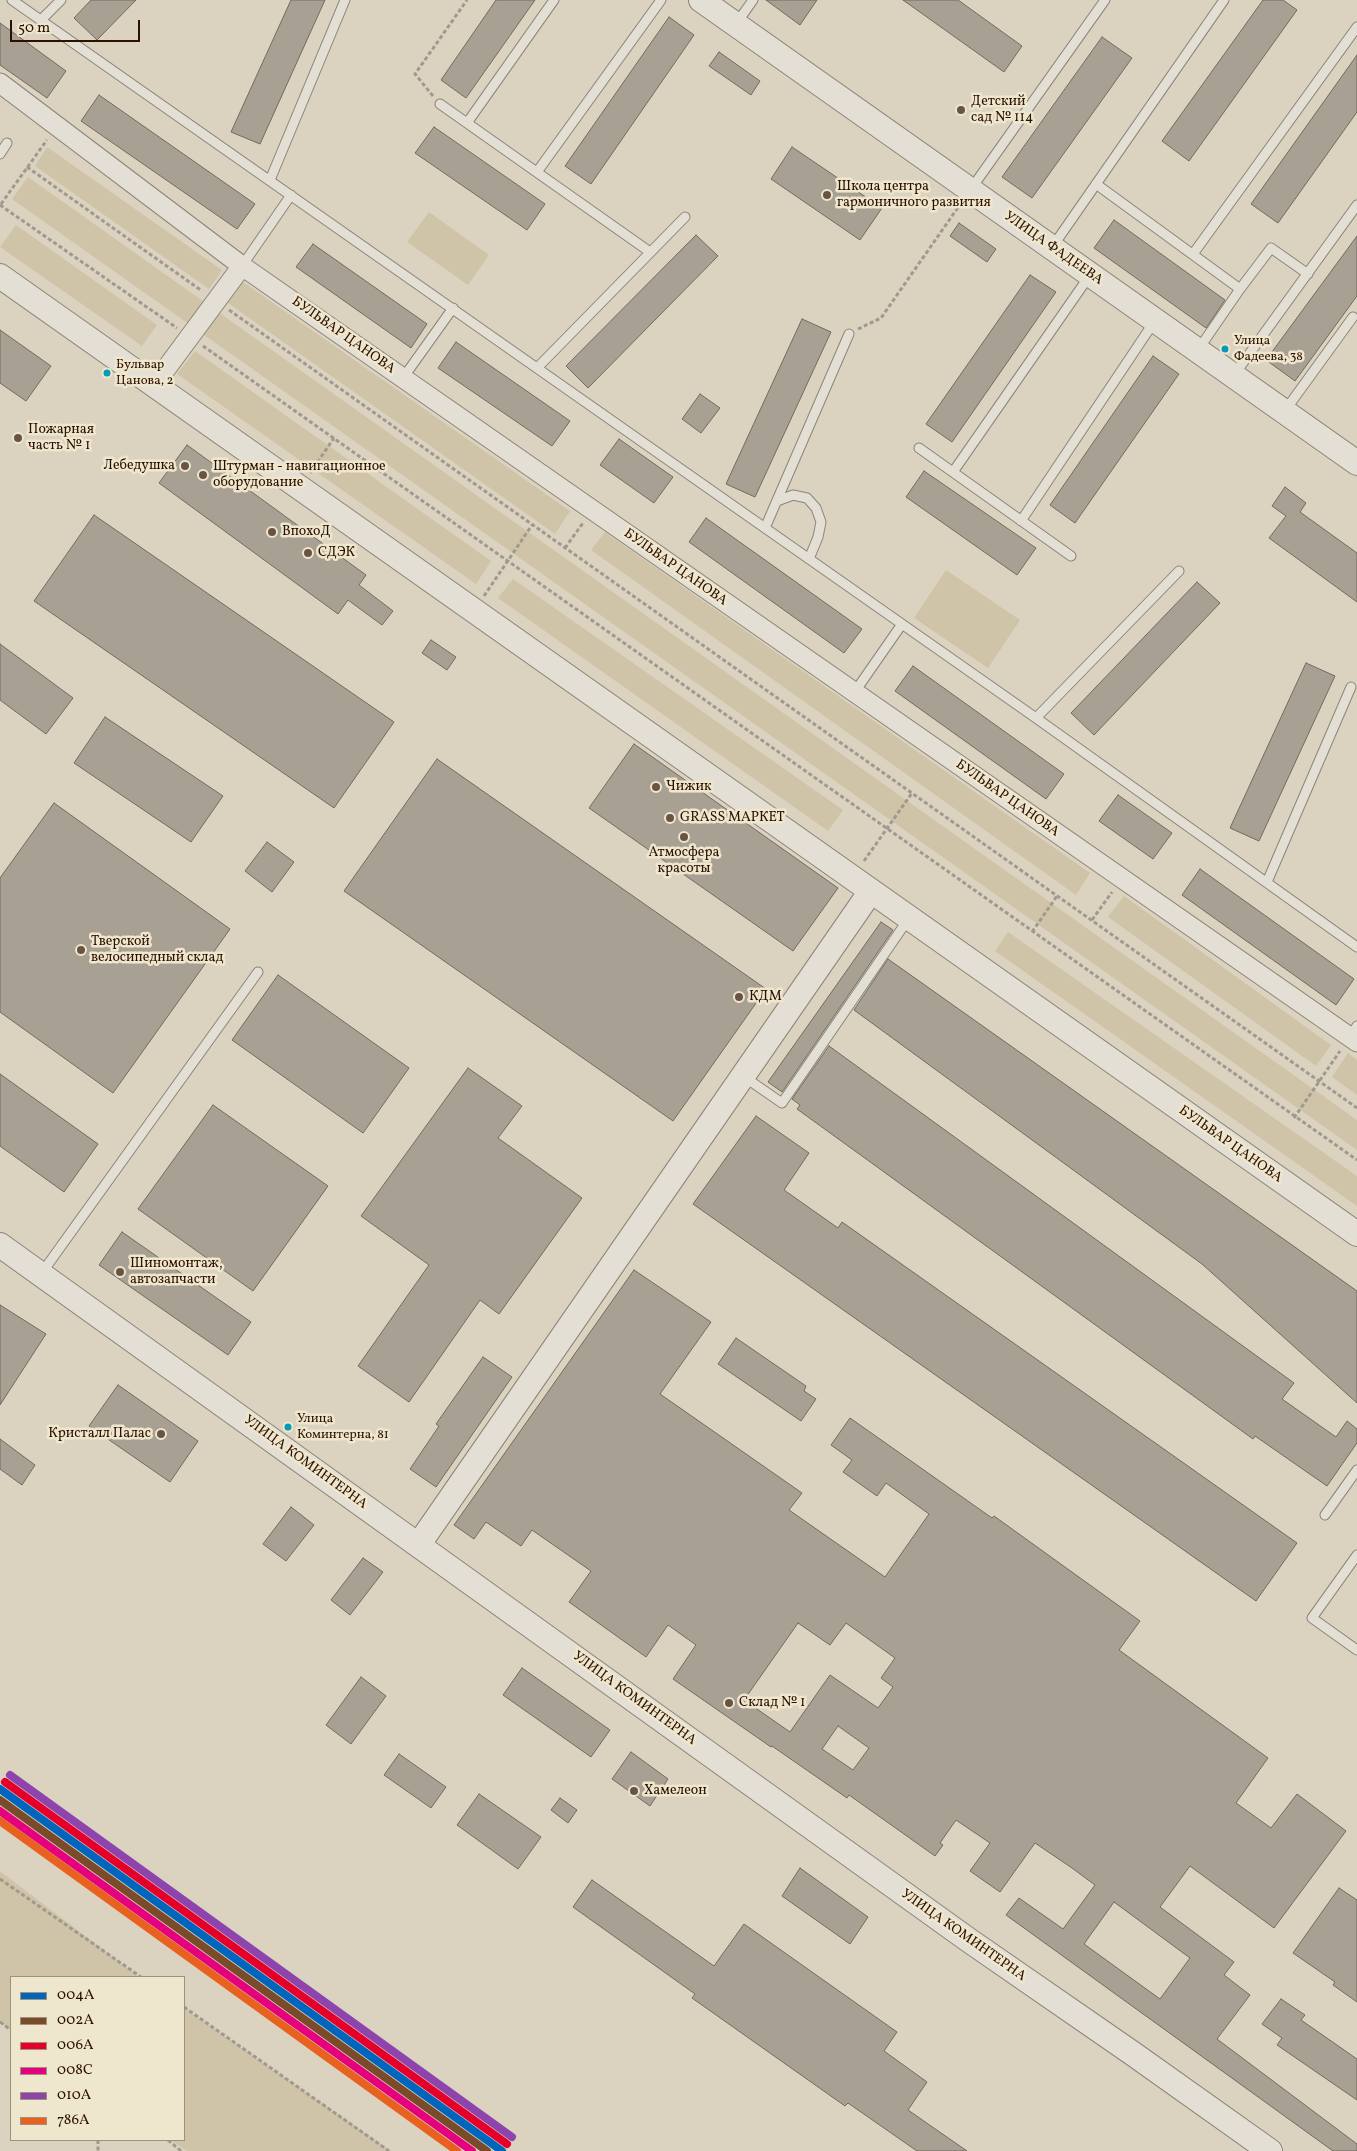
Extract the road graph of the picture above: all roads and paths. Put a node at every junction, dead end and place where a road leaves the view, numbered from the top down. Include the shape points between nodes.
1 (12, 0) edge
2 (61, 0) edge
3 (346, 0) edge
4 (467, 0) edge
5 (554, 0) edge
6 (660, 0) edge
7 (701, 0) edge
8 (753, 0) edge
9 (1105, 0) edge
10 (1224, 0) edge
11 (41, 20) junction
12 (735, 25) junction
13 (1357, 27) edge
14 (0, 83) edge
15 (440, 104) joint
16 (467, 123) junction
17 (47, 139) dead end
18 (7, 143) dead end
19 (0, 154) edge
20 (27, 167) junction
21 (536, 172) junction
22 (270, 180) junction
23 (1096, 184) junction
24 (970, 190) junction
25 (292, 195) junction
26 (1, 205) edge
27 (1357, 205) edge
28 (685, 217) dead end
29 (1052, 248) junction
30 (650, 252) junction
31 (1193, 254) junction
32 (242, 266) junction
33 (1308, 274) junction
34 (1090, 275) junction
35 (0, 276) edge
36 (1240, 289) junction
37 (216, 301) junction
38 (453, 308) junction
39 (1353, 317) dead end
40 (1155, 321) junction
41 (849, 334) joint
42 (190, 337) junction
43 (1197, 350) junction
44 (537, 368) junction
45 (1234, 376) junction
46 (403, 378) junction
47 (154, 385) junction
48 (1284, 412) junction
49 (334, 438) junction
50 (919, 448) dead end
51 (1357, 463) edge
52 (953, 472) junction
53 (299, 488) junction
54 (777, 500) junction
55 (592, 510) junction
56 (1021, 521) junction
57 (532, 524) junction
58 (765, 528) junction
59 (565, 548) junction
60 (1071, 556) dead end
61 (809, 559) junction
62 (508, 561) junction
63 (1179, 571) dead end
64 (474, 611) junction
65 (902, 624) junction
66 (1352, 687) dead end
67 (854, 693) junction
68 (1036, 718) junction
69 (912, 793) junction
70 (887, 828) junction
71 (861, 866) dead end
72 (1122, 878) junction
73 (1267, 882) junction
74 (871, 891) junction
75 (1057, 896) junction
76 (910, 918) junction
77 (1092, 920) junction
78 (1032, 932) junction
79 (1357, 947) edge
80 (258, 972) dead end
81 (1353, 1036) edge
82 (743, 1076) junction
83 (1319, 1081) junction
84 (1357, 1108) edge
85 (1295, 1117) junction
86 (1357, 1160) edge
87 (1357, 1234) edge
88 (0, 1245) edge
89 (40, 1274) junction
90 (1357, 1470) edge
91 (1325, 1515) dead end
92 (418, 1544) junction
93 (1357, 1555) edge
94 (1357, 1650) edge
95 (0, 1879) edge
96 (140, 1976) edge
97 (185, 2008) edge
98 (169, 2141) edge
99 (181, 2151) edge
100 (389, 2151) edge
101 (1270, 2151) edge

1 - 11 lane
2 - 11 lane
3 - 22 lane
4 - 15 path via 415,74
5 - 16 lane
6 - 21 lane
7 - 12 street, УЛИЦА ФАДЕЕВА
8 - 12 lane
9 - 24 lane
10 - 23 lane
11 - 22 lane
12 - 24 street, УЛИЦА ФАДЕЕВА
13 - 31 lane
14 - 32 street, БУЛЬВАР ЦАНОВА
15 - 16 lane
16 - 21 lane
17 - 20 path
18 - 19 lane
20 - 26 path
20 - 37 path
21 - 30 lane
22 - 25 lane
23 - 29 lane
23 - 31 lane
24 - 29 street, УЛИЦА ФАДЕЕВА
24 - 41 path via 881,318
25 - 32 lane
25 - 38 lane
26 - 42 path
27 - 33 lane
28 - 30 lane
29 - 34 street, УЛИЦА ФАДЕЕВА
30 - 44 lane
31 - 36 lane
32 - 37 street
32 - 46 street, БУЛЬВАР ЦАНОВА
33 - 36 lane via 1270,248
33 - 45 lane
34 - 40 street, УЛИЦА ФАДЕЕВА
34 - 52 lane
35 - 47 street, БУЛЬВАР ЦАНОВА
36 - 43 lane
37 - 42 street
37 - 57 path
38 - 44 lane
38 - 46 lane
39 - 48 lane
40 - 43 street, УЛИЦА ФАДЕЕВА
40 - 56 lane
41 - 54 lane
42 - 47 street
42 - 49 path
43 - 45 street, УЛИЦА ФАДЕЕВА
44 - 58 lane
45 - 48 street, УЛИЦА ФАДЕЕВА
46 - 55 street, БУЛЬВАР ЦАНОВА
47 - 53 street, БУЛЬВАР ЦАНОВА
48 - 51 street, УЛИЦА ФАДЕЕВА
49 - 53 path
49 - 62 path
50 - 52 lane
52 - 56 lane
53 - 64 street, БУЛЬВАР ЦАНОВА
54 - 58 lane
54 - 61 lane via 793,495 807,498 816,508 821,522
55 - 59 path
55 - 67 street, БУЛЬВАР ЦАНОВА
56 - 60 lane
57 - 59 path
57 - 62 path
58 - 61 lane
59 - 69 path
61 - 65 lane
62 - 64 path
62 - 70 path
63 - 68 lane
64 - 74 street, БУЛЬВАР ЦАНОВА
65 - 67 lane
65 - 68 lane
66 - 73 lane
67 - 72 street, БУЛЬВАР ЦАНОВА
68 - 73 lane
69 - 70 path
69 - 75 path
70 - 71 path
70 - 78 path
72 - 77 path
72 - 81 street, БУЛЬВАР ЦАНОВА
73 - 79 lane
74 - 76 street, БУЛЬВАР ЦАНОВА
74 - 82 street
75 - 77 path
75 - 78 path
76 - 82 lane via 782,1103
76 - 87 street, БУЛЬВАР ЦАНОВА
77 - 83 path
78 - 85 path
80 - 89 lane
81 - 83 path
82 - 92 street
83 - 84 path
83 - 85 path
85 - 86 path
88 - 89 street, УЛИЦА КОМИНТЕРНА
89 - 92 street, УЛИЦА КОМИНТЕРНА
90 - 91 lane
92 - 101 street, УЛИЦА КОМИНТЕРНА via 961,1935
93 - 94 lane via 1312,1618
95 - 96 path
97 - 100 path
98 - 99 path

